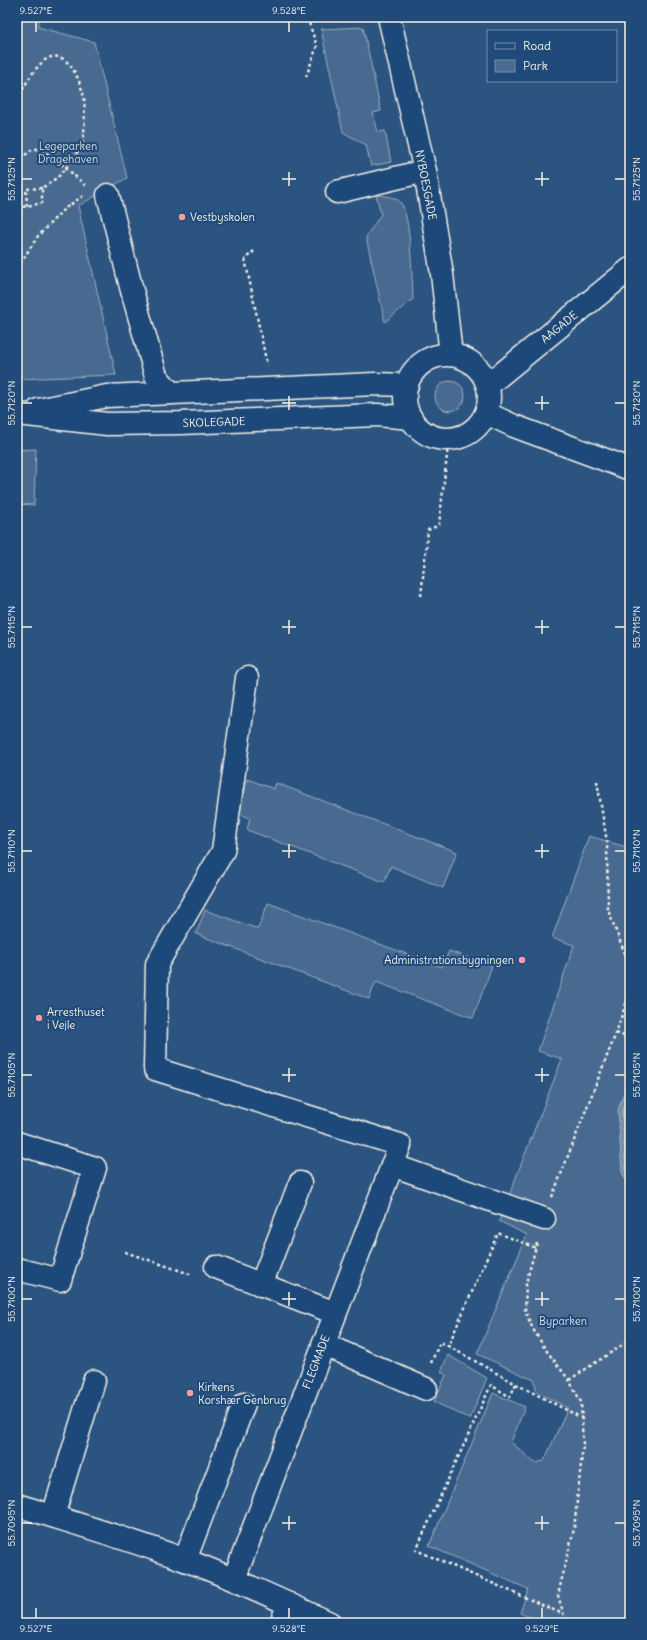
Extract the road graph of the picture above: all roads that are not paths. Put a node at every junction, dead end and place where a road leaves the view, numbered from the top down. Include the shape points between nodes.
1 (389, 17) edge
2 (425, 171) junction
3 (337, 192) dead end
4 (100, 193) road end
5 (630, 269) edge
6 (451, 355) junction
7 (407, 385) junction
8 (488, 385) junction
9 (172, 393) junction
10 (486, 413) junction
11 (17, 414) edge
12 (411, 418) junction
13 (630, 469) edge
14 (246, 678) dead end
15 (17, 1143) edge
16 (392, 1165) junction
17 (300, 1183) dead end
18 (544, 1219) road end
19 (216, 1267) road end
20 (17, 1269) edge
21 (261, 1285) junction
22 (335, 1313) junction
23 (323, 1344) junction
24 (94, 1381) dead end
25 (426, 1388) dead end
26 (244, 1404) dead end
27 (17, 1505) edge
28 (53, 1516) junction
29 (185, 1560) junction
30 (234, 1579) junction
31 (285, 1614) edge
32 (330, 1623) edge

1 - 2 street, NYBOESGADE
2 - 3 street
2 - 6 street, NYBOESGADE via 442,274
4 - 9 street via 131,287 156,376
5 - 8 street, AAGADE
6 - 7 street via 426,360 413,372
6 - 8 street via 474,364
7 - 9 street, SKOLEGADE via 375,384
7 - 12 street via 405,401
8 - 10 street via 490,398
9 - 11 street, SKOLEGADE via 108,396
10 - 12 street via 477,427 461,436 448,438 431,436 420,429
10 - 13 street
11 - 12 street, SKOLEGADE via 107,424 377,415
14 - 16 street, FLEGMADE via 223,851 156,964 154,1069 400,1145
15 - 20 street via 95,1168 60,1280
16 - 18 street
16 - 22 street, FLEGMADE
17 - 21 street
19 - 21 street
21 - 22 street
22 - 23 street, FLEGMADE
23 - 25 street
23 - 30 street, FLEGMADE
24 - 28 street
26 - 29 street
27 - 28 street
28 - 29 street
29 - 30 street
30 - 31 street
31 - 32 street

